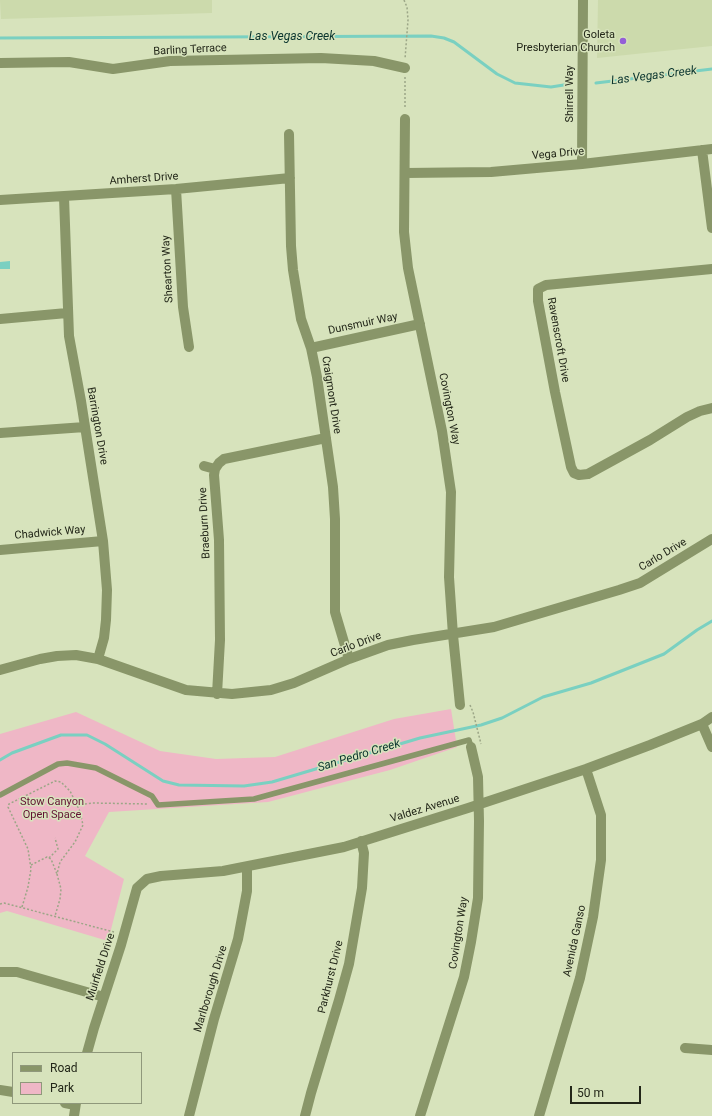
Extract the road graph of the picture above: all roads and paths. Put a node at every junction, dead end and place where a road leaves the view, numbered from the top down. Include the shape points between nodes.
1 (404, 0) edge
2 (583, 0) edge
3 (0, 63) edge
4 (405, 68) junction
5 (405, 119) joint
6 (289, 134) dead end
7 (707, 149) edge
8 (582, 164) junction
9 (406, 173) junction
10 (290, 178) junction
11 (176, 189) junction
12 (64, 197) junction
13 (0, 200) edge
14 (712, 228) edge
15 (712, 268) edge
16 (67, 314) junction
17 (0, 319) edge
18 (420, 324) junction
19 (189, 347) dead end
20 (311, 348) junction
21 (712, 408) edge
22 (85, 427) junction
23 (0, 433) edge
24 (326, 438) junction
25 (204, 466) dead end
26 (215, 468) junction
27 (712, 539) edge
28 (103, 541) junction
29 (0, 550) edge
30 (453, 634) junction
31 (98, 659) junction
32 (349, 659) junction
33 (0, 670) edge
34 (217, 694) junction
35 (460, 705) dead end
36 (473, 712) dead end
37 (712, 717) edge
38 (702, 724) junction
39 (478, 730) dead end
40 (471, 747) joint
41 (712, 747) edge
42 (586, 768) junction
43 (0, 795) edge
44 (77, 805) junction
45 (158, 805) junction
46 (478, 805) junction
47 (55, 838) dead end
48 (361, 841) junction
49 (49, 858) junction
50 (31, 865) junction
51 (247, 867) junction
52 (57, 874) junction
53 (137, 888) joint
54 (0, 904) edge
55 (22, 907) junction
56 (55, 916) junction
57 (124, 934) junction
58 (0, 972) edge
59 (104, 997) junction
60 (685, 1048) dead end
61 (712, 1050) edge
62 (87, 1052) edge
63 (0, 1090) edge
64 (12, 1092) edge
65 (76, 1104) edge
66 (74, 1116) edge
67 (189, 1116) edge
68 (305, 1116) edge
69 (420, 1116) edge
70 (539, 1116) edge

1 - 4 path via 408,20
2 - 8 street, Shirrell Way
3 - 4 street, Barling Terrace via 69,62 113,69 170,61 321,58 374,61
4 - 5 path
5 - 9 street, Covington Way
6 - 10 street, Craigmont Drive
7 - 8 street, Vega Drive
7 - 14 street
8 - 9 street, Vega Drive via 491,172
9 - 18 street, Covington Way via 404,232 408,268
10 - 11 street, Amherst Drive
10 - 20 street, Craigmont Drive via 293,270 302,319
11 - 12 street, Amherst Drive
11 - 19 street, Shearton Way via 183,307
12 - 13 street, Amherst Drive
12 - 16 street, Barrington Drive
15 - 21 street, Ravenscroft Drive via 570,282 546,285 538,289 538,301 571,477 588,474 687,417
16 - 17 street
16 - 22 street, Barrington Drive
18 - 20 street, Dunsmuir Way
18 - 30 street, Covington Way via 442,431 451,492 449,577
20 - 24 street, Craigmont Drive
22 - 23 street
22 - 28 street, Barrington Drive
24 - 26 street via 224,459
24 - 32 street, Craigmont Drive via 335,519 335,612
25 - 26 street
26 - 34 street, Braeburn Drive via 220,640
27 - 30 street, Carlo Drive via 640,583 515,622
28 - 29 street, Chadwick Way
28 - 31 street, Barrington Drive via 107,590 106,620
30 - 32 street, Carlo Drive via 388,645
30 - 35 street, Covington Way
31 - 33 street, Carlo Drive via 76,655 57,656
31 - 34 street, Carlo Drive via 186,690
32 - 34 street, Carlo Drive via 271,690
36 - 39 path
37 - 38 street, Valdez Avenue
38 - 41 street
38 - 42 street, Valdez Avenue
40 - 45 lane via 469,740 254,799
40 - 46 street, Covington Way via 478,777
42 - 46 street, Valdez Avenue
42 - 70 street, Avenida Ganso via 601,815 601,860 593,917 580,978
43 - 45 lane via 58,764 67,763 96,768 152,796
44 - 45 path
44 - 50 path via 70,791 61,782 55,781 9,804 8,807 28,849
44 - 52 path via 83,825 75,842 60,862
46 - 48 street, Valdez Avenue
46 - 69 street, Covington Way via 478,898 472,942 464,977
47 - 49 path via 58,849
48 - 51 street, Valdez Avenue via 344,847
48 - 68 street, Parkhurst Drive via 364,853 362,888 349,964
49 - 50 path
49 - 52 path
50 - 55 path
51 - 53 street, Valdez Avenue via 161,876 147,879
51 - 67 street, Marlborough Drive via 247,891 238,939
52 - 56 path via 60,899
53 - 57 street, Muirfield Drive
54 - 55 path
55 - 56 path
56 - 57 path
57 - 59 street, Muirfield Drive
58 - 59 street via 17,972
59 - 62 street, Muirfield Drive
60 - 61 street
63 - 64 street
65 - 66 street

